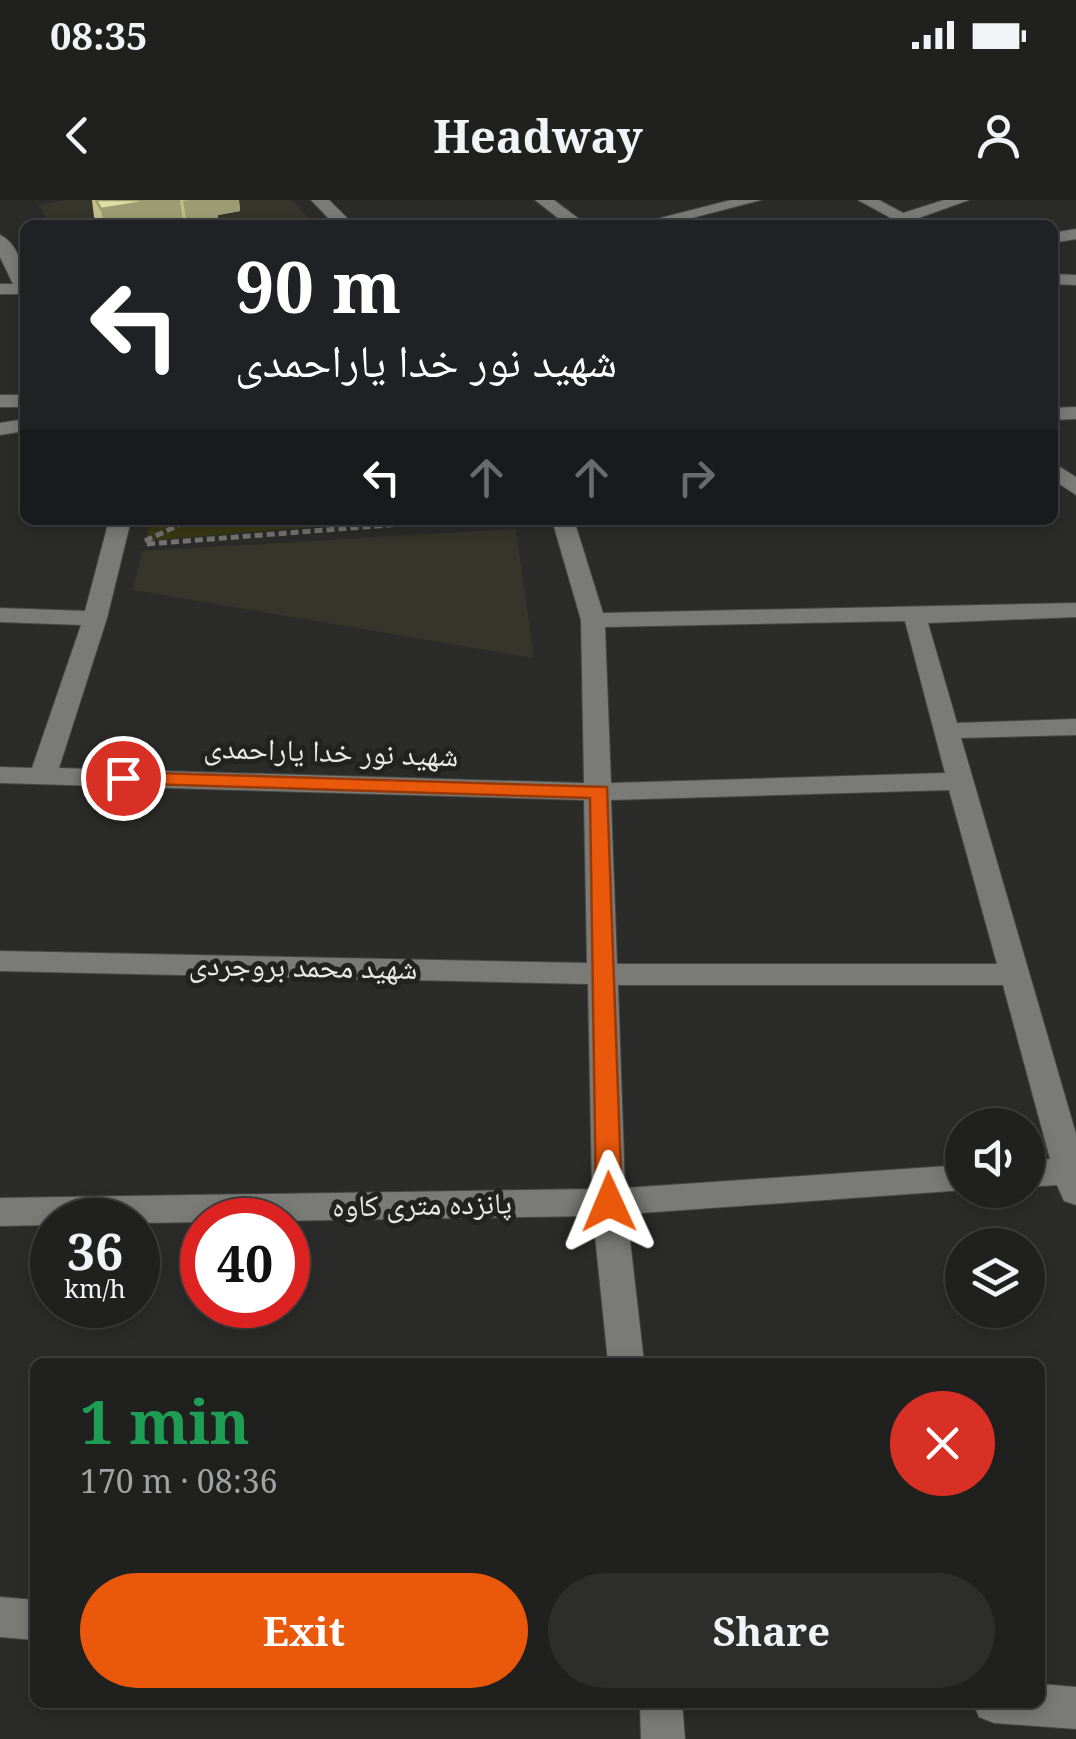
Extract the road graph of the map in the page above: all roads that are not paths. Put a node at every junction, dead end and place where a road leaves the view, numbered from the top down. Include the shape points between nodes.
1 (319, 200) edge
2 (543, 200) edge
3 (753, 200) edge
4 (866, 200) edge
5 (961, 200) edge
6 (340, 220) edge
7 (571, 220) edge
8 (664, 220) edge
9 (902, 220) edge
10 (911, 220) edge
11 (0, 240) edge
12 (20, 279) edge
13 (565, 525) edge
14 (130, 526) edge
15 (1076, 610) edge
16 (0, 615) edge
17 (918, 615) junction
18 (94, 618) junction
19 (594, 620) junction
20 (1076, 726) edge
21 (946, 730) junction
22 (0, 775) edge
23 (43, 776) junction
24 (961, 782) junction
25 (600, 792) junction
26 (0, 961) edge
27 (606, 974) junction
28 (1015, 975) junction
29 (1045, 1175) edge
30 (1074, 1178) edge
31 (945, 1179) edge
32 (609, 1202) junction
33 (0, 1212) edge
34 (626, 1358) edge
35 (0, 1617) edge
36 (30, 1620) edge
37 (1045, 1706) edge
38 (661, 1708) edge
39 (1076, 1708) edge
40 (663, 1739) edge

1 - 6 street
2 - 7 street
3 - 8 street
4 - 9 street
5 - 10 street
11 - 12 street
13 - 19 street
14 - 18 street
15 - 17 street
16 - 18 street
17 - 19 street
17 - 21 street
18 - 23 street
19 - 25 street
20 - 21 street
21 - 24 street
22 - 23 street, شهید نور خدا یاراحمدی
23 - 25 street, شهید نور خدا یاراحمدی
24 - 25 street, شهید نور خدا یاراحمدی
24 - 28 street
25 - 27 street
26 - 27 street, شهید محمد بروجردی
27 - 28 street, شهید محمد بروجردی
27 - 32 street
28 - 30 street
29 - 30 street
31 - 32 street, پانزده متری کاوه
32 - 33 street, پانزده متری کاوه
32 - 34 street
35 - 36 street
37 - 39 street
38 - 40 street

